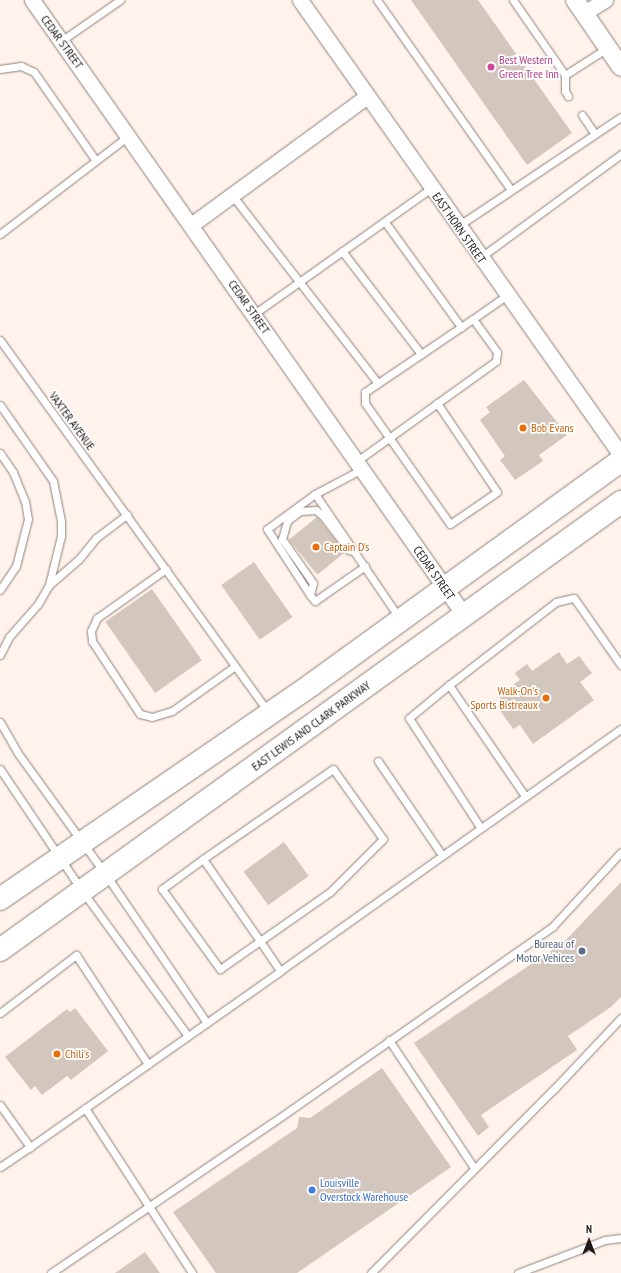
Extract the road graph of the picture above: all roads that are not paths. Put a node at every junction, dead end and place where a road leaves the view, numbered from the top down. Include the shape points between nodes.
1 (120, 0) edge
2 (300, 0) edge
3 (377, 0) edge
4 (513, 0) edge
5 (604, 0) edge
6 (36, 1) edge
7 (579, 7) edge
8 (61, 41) junction
9 (608, 47) junction
10 (621, 67) edge
11 (0, 69) edge
12 (565, 75) junction
13 (367, 96) junction
14 (568, 96) dead end
15 (582, 115) dead end
16 (621, 117) edge
17 (595, 134) junction
18 (128, 136) junction
19 (621, 154) edge
20 (96, 161) junction
21 (431, 188) junction
22 (511, 190) junction
23 (232, 195) junction
24 (385, 222) junction
25 (191, 225) junction
26 (458, 226) junction
27 (0, 234) edge
28 (342, 252) junction
29 (480, 258) junction
30 (300, 282) junction
31 (507, 295) junction
32 (254, 314) junction
33 (473, 319) junction
34 (461, 327) junction
35 (0, 340) edge
36 (421, 354) junction
37 (378, 383) junction
38 (437, 404) junction
39 (0, 405) edge
40 (389, 438) junction
41 (0, 453) edge
42 (621, 455) edge
43 (621, 461) edge
44 (359, 465) junction
45 (316, 494) junction
46 (621, 502) edge
47 (127, 515) junction
48 (356, 551) junction
49 (365, 566) junction
50 (166, 569) junction
51 (48, 585) junction
52 (446, 588) junction
53 (0, 590) edge
54 (310, 595) junction
55 (464, 616) junction
56 (400, 620) junction
57 (0, 656) edge
58 (621, 665) edge
59 (235, 666) junction
60 (449, 685) junction
61 (269, 714) junction
62 (0, 722) edge
63 (621, 729) edge
64 (378, 761) dead end
65 (0, 769) edge
66 (525, 796) junction
67 (480, 827) junction
68 (82, 843) junction
69 (621, 852) edge
70 (442, 854) junction
71 (61, 857) junction
72 (203, 859) junction
73 (106, 875) junction
74 (83, 892) junction
75 (1, 896) edge
76 (260, 941) junction
77 (0, 950) edge
78 (280, 971) junction
79 (0, 1013) edge
80 (621, 1018) edge
81 (207, 1023) junction
82 (188, 1036) junction
83 (389, 1040) junction
84 (148, 1064) junction
85 (0, 1105) edge
86 (85, 1108) junction
87 (30, 1147) junction
88 (0, 1167) edge
89 (474, 1168) junction
90 (149, 1206) junction
91 (621, 1238) edge
92 (51, 1273) edge
93 (192, 1273) edge
94 (371, 1273) edge
95 (518, 1273) edge

1 - 8 lane
2 - 13 street, EAST HORN STREET
3 - 22 lane
4 - 12 lane
5 - 7 street
6 - 8 street, CEDAR STREET
7 - 9 street
8 - 18 street, CEDAR STREET
9 - 10 street
9 - 12 lane
11 - 20 lane via 21,66 34,72
12 - 14 lane via 565,91
13 - 21 street, EAST HORN STREET
13 - 23 street
15 - 17 lane
16 - 17 lane
17 - 22 lane
18 - 20 lane
18 - 25 street, CEDAR STREET
19 - 29 lane
20 - 27 lane
21 - 24 lane
21 - 26 street, EAST HORN STREET
22 - 26 lane
23 - 25 street
23 - 30 lane
24 - 28 lane
24 - 34 lane
25 - 32 street, CEDAR STREET
26 - 29 street, EAST HORN STREET
28 - 30 lane
28 - 36 lane
29 - 31 street, EAST HORN STREET
30 - 32 lane
30 - 37 lane
31 - 33 lane
31 - 42 street, EAST HORN STREET
32 - 44 street, CEDAR STREET
33 - 34 lane
33 - 38 lane via 497,352 496,361
34 - 36 lane
35 - 47 lane, VAXTER AVENUE
36 - 37 lane
37 - 40 lane via 365,392 365,403
38 - 40 lane
38 - 40 lane via 497,492 450,524
39 - 51 lane via 53,481 57,494 61,536
40 - 44 lane
41 - 53 lane via 13,472 25,501 28,519 16,566
43 - 52 main road
44 - 45 lane
44 - 52 street, CEDAR STREET
45 - 48 lane
45 - 54 lane via 267,529
46 - 55 main road, EAST LEWIS AND CLARK PARKWAY
47 - 50 lane, VAXTER AVENUE
47 - 51 lane via 96,538 78,559
48 - 49 lane
48 - 54 lane via 349,550 316,510 300,511 287,521 282,539 313,583
49 - 54 lane via 315,601
49 - 56 lane
50 - 59 lane, VAXTER AVENUE
50 - 59 lane via 97,618 91,631 92,641 140,714 152,717 172,711
51 - 57 lane via 38,604 9,637
52 - 55 street, CEDAR STREET
52 - 56 main road
55 - 73 main road, EAST LEWIS AND CLARK PARKWAY
56 - 61 main road
58 - 60 lane via 574,598 556,602
59 - 61 lane, VAXTER AVENUE
60 - 66 lane
60 - 67 lane via 409,718
61 - 68 main road
62 - 68 lane via 17,752
63 - 66 lane
64 - 70 lane
65 - 71 lane
66 - 67 lane
67 - 70 lane
68 - 71 main road
68 - 73 lane
69 - 83 lane via 553,926
70 - 78 lane
71 - 74 lane
71 - 75 main road
72 - 76 lane
72 - 76 lane via 162,889 220,969
72 - 76 lane via 333,769 382,839 330,892
73 - 74 main road, EAST LEWIS AND CLARK PARKWAY
73 - 81 lane
74 - 77 main road, EAST LEWIS AND CLARK PARKWAY
74 - 82 lane
76 - 78 lane
78 - 81 lane
79 - 84 lane via 76,955
80 - 89 lane
81 - 82 lane
82 - 84 lane
83 - 89 lane
83 - 90 lane
84 - 86 lane
85 - 87 lane
86 - 87 lane
86 - 90 lane
87 - 88 lane
89 - 94 lane
90 - 92 lane
90 - 93 lane
91 - 95 lane via 604,1240

